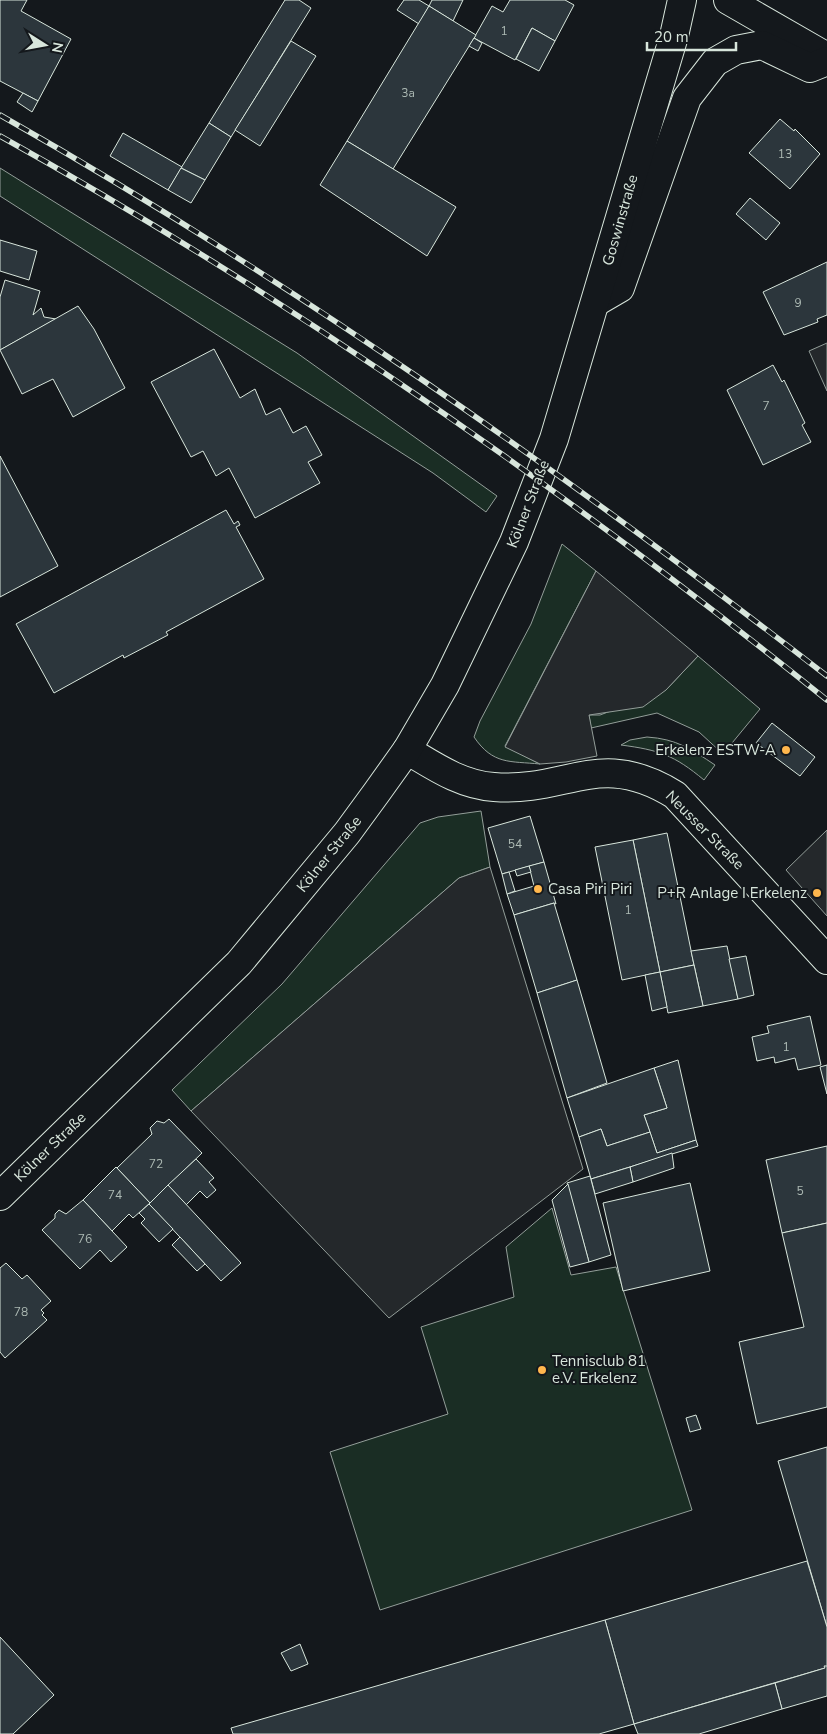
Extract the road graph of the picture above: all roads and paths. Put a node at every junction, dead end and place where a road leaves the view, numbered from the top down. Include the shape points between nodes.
1 (682, 0) edge
2 (728, 0) edge
3 (827, 57) edge
4 (827, 61) edge
5 (596, 302) junction
6 (554, 439) joint
7 (407, 750) junction
8 (827, 960) edge
9 (0, 1196) edge

1 - 5 main road, Goswinstraße
2 - 3 main road
4 - 5 main road via 810,68 762,45 736,50 715,62 687,98 620,288
5 - 6 main road, Goswinstraße
6 - 7 main road, Kölner Straße via 493,591 445,686
7 - 8 main road, Neusser Straße via 456,778 493,787 531,785 604,772 630,774 657,784 675,795
7 - 9 main road, Kölner Straße via 347,833 239,963

